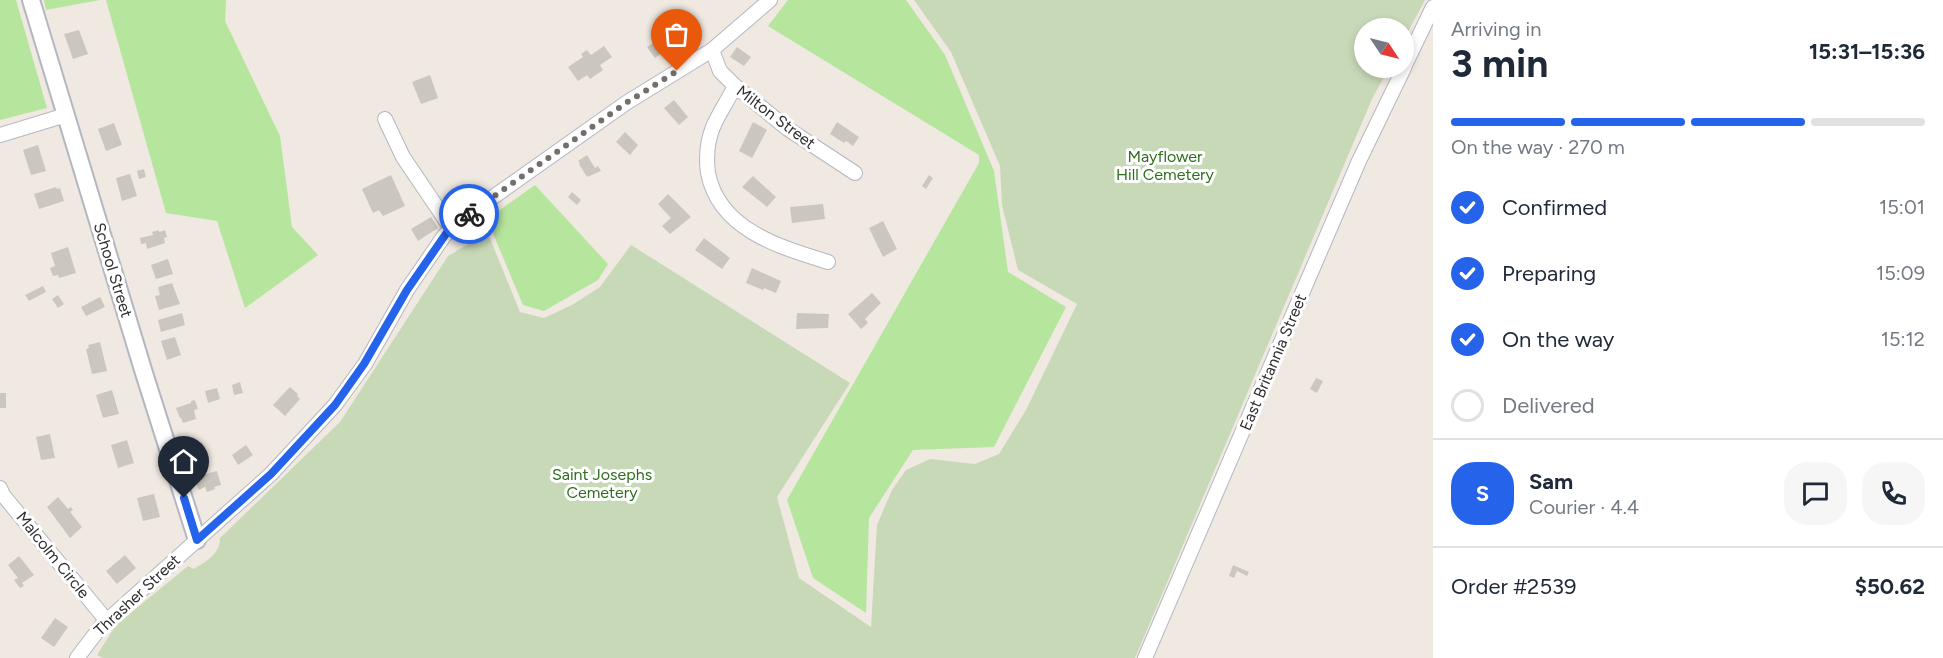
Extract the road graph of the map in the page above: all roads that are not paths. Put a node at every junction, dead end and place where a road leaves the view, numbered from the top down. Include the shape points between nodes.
1 (31, 0) edge
2 (770, 0) edge
3 (1433, 7) edge
4 (1428, 32) edge
5 (712, 50) junction
6 (1414, 52) edge
7 (1399, 78) edge
8 (735, 86) junction
9 (66, 115) junction
10 (385, 119) dead end
11 (0, 135) edge
12 (855, 173) dead end
13 (452, 228) junction
14 (828, 262) dead end
15 (0, 488) edge
16 (197, 540) junction
17 (107, 621) junction
18 (77, 658) edge
19 (1145, 658) edge

1 - 9 street, School Street
2 - 5 street, Thrasher Street
3 - 4 street, East Britannia Street
4 - 6 street, East Britannia Street
5 - 8 street, Milton Street via 720,71
5 - 13 street, Thrasher Street via 626,103
7 - 19 street, East Britannia Street via 1359,161
8 - 12 street, Milton Street via 788,129
8 - 14 street via 713,126 707,151 710,179 719,202 736,222 758,235
9 - 11 street
9 - 16 street, School Street
10 - 13 street via 403,157
13 - 16 street, Thrasher Street via 407,290 335,405 271,474
15 - 17 street, Malcolm Circle
16 - 17 street, Thrasher Street
17 - 18 street, Thrasher Street

